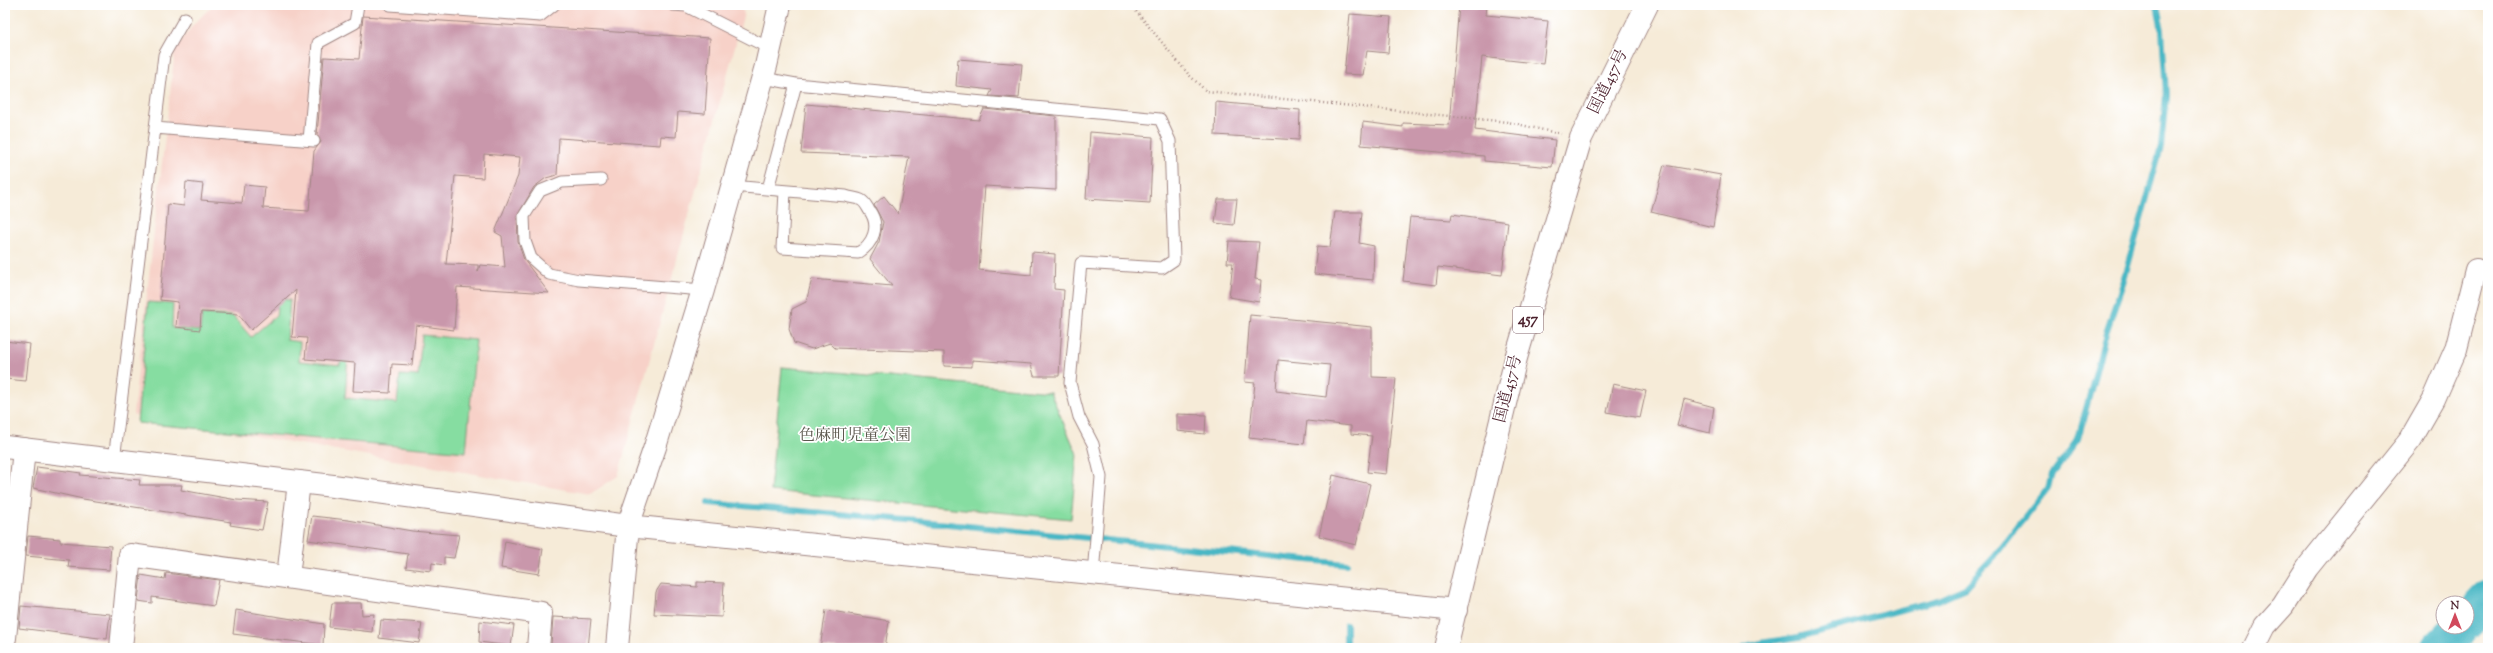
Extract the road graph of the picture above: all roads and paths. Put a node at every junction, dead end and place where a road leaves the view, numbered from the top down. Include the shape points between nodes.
1 (358, 5) edge
2 (390, 5) edge
3 (554, 5) edge
4 (673, 5) edge
5 (780, 5) edge
6 (1131, 5) edge
7 (1647, 5) edge
8 (185, 18) dead end
9 (770, 49) junction
10 (763, 78) junction
11 (796, 84) junction
12 (155, 128) junction
13 (1581, 138) junction
14 (601, 180) dead end
15 (732, 186) junction
16 (768, 189) junction
17 (785, 191) junction
18 (2476, 270) dead end
19 (703, 290) junction
20 (14, 448) edge
21 (114, 460) junction
22 (299, 482) junction
23 (628, 526) junction
24 (1093, 574) junction
25 (288, 578) junction
26 (1456, 610) junction
27 (5, 638) edge
28 (121, 648) edge
29 (538, 648) edge
30 (617, 648) edge
31 (1446, 648) edge
32 (2254, 648) edge

1 - 12 lane via 355,23 318,44 312,140
2 - 3 lane via 540,16
4 - 9 lane via 686,6
5 - 9 main road
6 - 13 path via 1189,75 1206,90 1508,122
7 - 13 main road, 国道457号 / 457
8 - 12 lane via 164,55
9 - 10 main road
10 - 11 lane
10 - 15 main road
11 - 16 lane
11 - 24 lane via 1160,119 1170,141 1174,260 1162,268 1081,263 1070,383 1079,418 1093,444 1101,476
12 - 21 lane
13 - 26 main road, 国道457号 / 457 via 1516,358
14 - 19 lane via 562,182 540,191 524,216 525,241 531,258 549,274 579,280
15 - 16 lane
15 - 19 main road
16 - 17 lane
17 - 17 lane via 846,196 862,201 871,213 875,226 868,247 858,253 782,248
18 - 32 main road via 2456,349 2434,399 2411,439 2307,568 2283,606 2265,626
19 - 23 main road
20 - 21 main road
20 - 27 main road
21 - 22 main road
22 - 23 main road
22 - 25 main road
23 - 24 main road
23 - 30 main road
24 - 26 main road
25 - 28 main road via 130,555
25 - 29 main road via 541,613
26 - 31 main road, 国道457号 / 457

